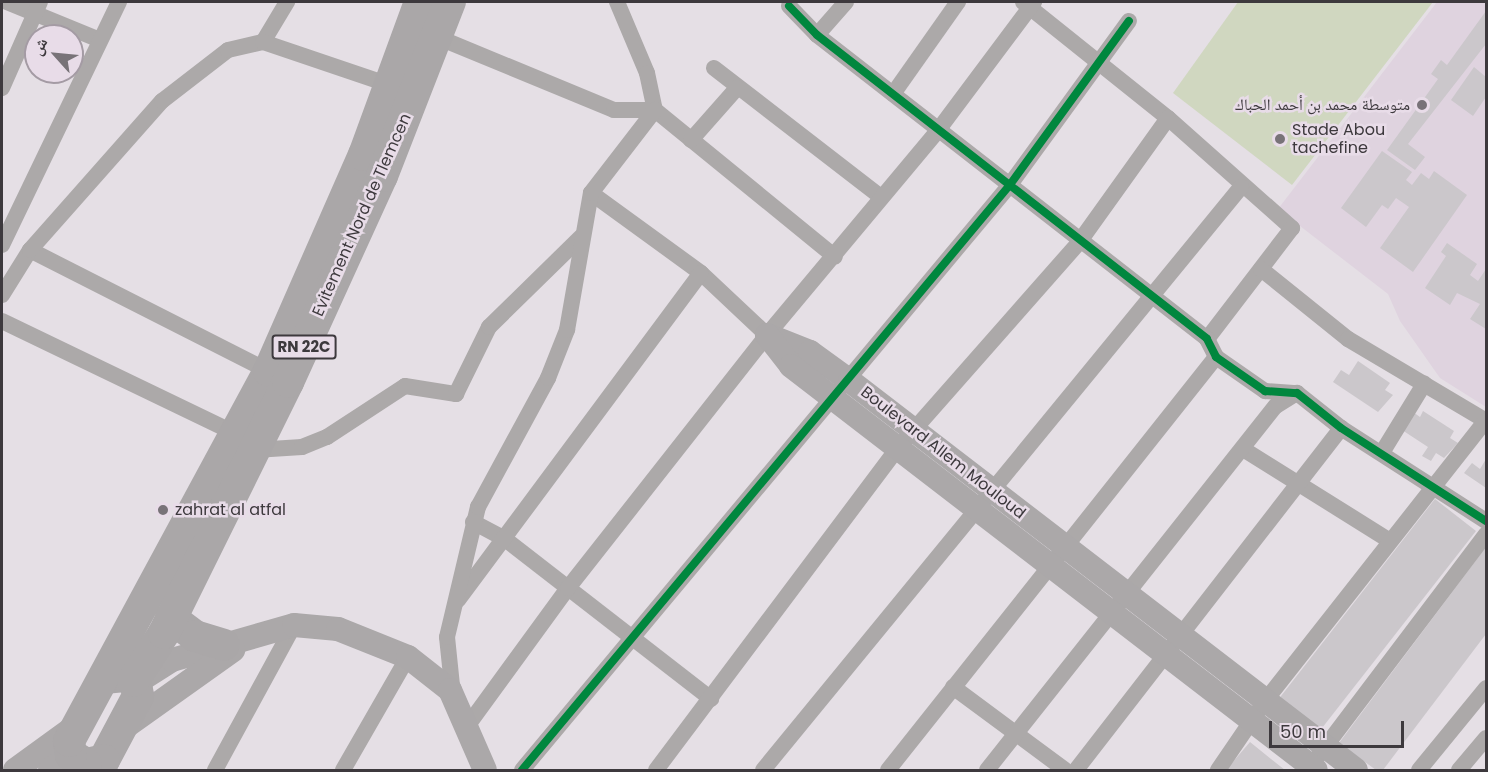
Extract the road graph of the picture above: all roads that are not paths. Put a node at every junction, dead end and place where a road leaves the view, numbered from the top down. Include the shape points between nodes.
1 (7, 2) edge
2 (119, 2) edge
3 (287, 2) edge
4 (420, 2) edge
5 (450, 2) edge
6 (617, 2) edge
7 (846, 2) edge
8 (958, 2) edge
9 (1029, 3) edge
10 (789, 6) dead end
11 (38, 7) edge
12 (1129, 21) dead end
13 (817, 35) junction
14 (438, 37) junction
15 (100, 40) junction
16 (263, 42) junction
17 (1097, 65) junction
18 (714, 68) dead end
19 (390, 85) junction
20 (2, 88) edge
21 (737, 88) junction
22 (893, 94) junction
23 (656, 110) junction
24 (1168, 118) junction
25 (939, 129) junction
26 (691, 140) junction
27 (1009, 186) junction
28 (1241, 187) junction
29 (591, 193) junction
30 (881, 197) junction
31 (581, 237) junction
32 (1080, 241) junction
33 (2, 245) edge
34 (30, 250) junction
35 (835, 257) junction
36 (1261, 268) junction
37 (700, 273) junction
38 (2, 295) edge
39 (1151, 296) junction
40 (2, 321) edge
41 (767, 335) junction
42 (1207, 339) junction
43 (1216, 357) junction
44 (269, 371) junction
45 (850, 381) junction
46 (1424, 384) junction
47 (1297, 393) junction
48 (832, 396) junction
49 (1486, 421) edge
50 (1341, 428) junction
51 (917, 431) junction
52 (246, 442) junction
53 (1243, 449) junction
54 (896, 450) junction
55 (1383, 451) junction
56 (1301, 483) junction
57 (1436, 486) junction
58 (990, 490) junction
59 (974, 509) junction
60 (1486, 521) edge
61 (473, 522) junction
62 (1486, 534) edge
63 (505, 539) junction
64 (1390, 541) junction
65 (1063, 546) junction
66 (1047, 566) junction
67 (568, 588) junction
68 (1129, 596) junction
69 (454, 606) junction
70 (1113, 617) junction
71 (171, 618) junction
72 (294, 625) junction
73 (257, 636) junction
74 (631, 638) junction
75 (1182, 639) junction
76 (224, 645) junction
77 (1164, 656) junction
78 (408, 657) junction
79 (124, 680) junction
80 (953, 687) junction
81 (1486, 688) edge
82 (453, 695) junction
83 (711, 699) junction
84 (1259, 711) junction
85 (79, 724) junction
86 (468, 725) junction
87 (120, 730) junction
88 (1017, 732) junction
89 (1486, 738) edge
90 (1324, 746) junction
91 (75, 765) edge
92 (478, 765) edge
93 (1311, 769) edge
94 (1067, 770) edge
95 (15, 771) edge
96 (215, 771) edge
97 (343, 771) edge
98 (522, 771) edge
99 (656, 771) edge
100 (763, 771) edge
101 (888, 771) edge
102 (987, 771) edge
103 (1218, 771) edge
104 (1356, 771) edge
105 (1419, 771) edge
106 (1459, 771) edge

1 - 11 street
2 - 15 street
3 - 16 street
4 - 19 highway, Evitement Nord de Tlemcen / RN 22C
5 - 14 highway, Evitement Nord de Tlemcen / RN 22C
6 - 23 street via 647,73
7 - 13 street
8 - 22 street
9 - 17 street
9 - 25 street
10 - 13 street
11 - 15 street
11 - 20 street
12 - 17 street
13 - 22 street
14 - 23 street via 614,110
14 - 52 highway, Evitement Nord de Tlemcen / RN 22C via 382,176
15 - 33 street
16 - 19 street
16 - 34 street via 228,50 162,101
17 - 24 street
17 - 27 street
18 - 21 street
19 - 44 highway, Evitement Nord de Tlemcen / RN 22C
21 - 26 street
21 - 30 street
22 - 25 street
23 - 26 street
23 - 29 street
24 - 28 street
24 - 32 street
25 - 27 street
25 - 30 street
26 - 35 street
27 - 32 street
27 - 45 street
28 - 36 street via 1292,228
28 - 39 street
29 - 31 street
29 - 37 street
30 - 35 street
31 - 52 street via 489,327 456,394 405,386 327,436 302,447
31 - 61 street via 567,330
32 - 39 street
32 - 51 street
34 - 38 street
34 - 44 street
35 - 41 street
36 - 42 street
36 - 46 street via 1348,339
37 - 41 street
37 - 63 street
39 - 42 street
39 - 58 street
40 - 52 street
41 - 45 main road, Boulevard Allem Mouloud via 810,352
41 - 48 main road, Boulevard Allem Mouloud via 791,366
41 - 67 street
42 - 43 street
43 - 47 street via 1265,391
43 - 65 street
44 - 52 highway, Evitement Nord de Tlemcen / RN 22C
45 - 48 street
45 - 51 main road, Boulevard Allem Mouloud
46 - 49 street
46 - 55 street
47 - 50 street
47 - 53 street via 1276,406
48 - 54 main road, Boulevard Allem Mouloud
48 - 74 street
49 - 57 street
50 - 55 street
50 - 56 street
51 - 54 street
51 - 58 main road, Boulevard Allem Mouloud
52 - 71 highway, Evitement Nord de Tlemcen / RN 22C
52 - 79 highway, Evitement Nord de Tlemcen / RN 22C
53 - 56 street
53 - 68 street
54 - 59 main road, Boulevard Allem Mouloud
54 - 83 street
55 - 57 street
56 - 64 street
56 - 75 street
57 - 60 street
57 - 64 street
58 - 59 street
58 - 65 main road, Boulevard Allem Mouloud
59 - 66 main road, Boulevard Allem Mouloud
59 - 100 street
61 - 63 street
61 - 69 street
62 - 90 street
63 - 67 street
63 - 69 street
64 - 84 street
65 - 66 street
65 - 68 main road, Boulevard Allem Mouloud
66 - 70 main road, Boulevard Allem Mouloud
66 - 80 street
67 - 74 street
67 - 86 street
68 - 70 street
68 - 75 main road, Boulevard Allem Mouloud
69 - 82 street via 447,637
70 - 77 main road, Boulevard Allem Mouloud
70 - 88 street
71 - 76 highway via 195,636
71 - 79 highway, Evitement Nord de Tlemcen / RN 22C
72 - 73 main road
72 - 78 main road via 368,637
72 - 96 street
73 - 76 main road
73 - 87 main road
74 - 83 street
74 - 98 street
75 - 77 street
75 - 84 main road, Boulevard Allem Mouloud
76 - 79 main road via 172,660
77 - 84 main road, Boulevard Allem Mouloud
77 - 94 street
78 - 82 main road
78 - 97 street
79 - 85 highway
79 - 87 highway via 138,696
80 - 88 street
80 - 101 street
81 - 105 street
82 - 86 main road
83 - 99 street
84 - 90 main road, Boulevard Allem Mouloud
84 - 93 main road, Boulevard Allem Mouloud
84 - 103 street
85 - 91 highway via 68,745
85 - 95 main road
86 - 92 main road
87 - 91 highway via 104,760
88 - 94 street
88 - 102 street
89 - 106 street
90 - 93 street
90 - 104 main road, Boulevard Allem Mouloud

